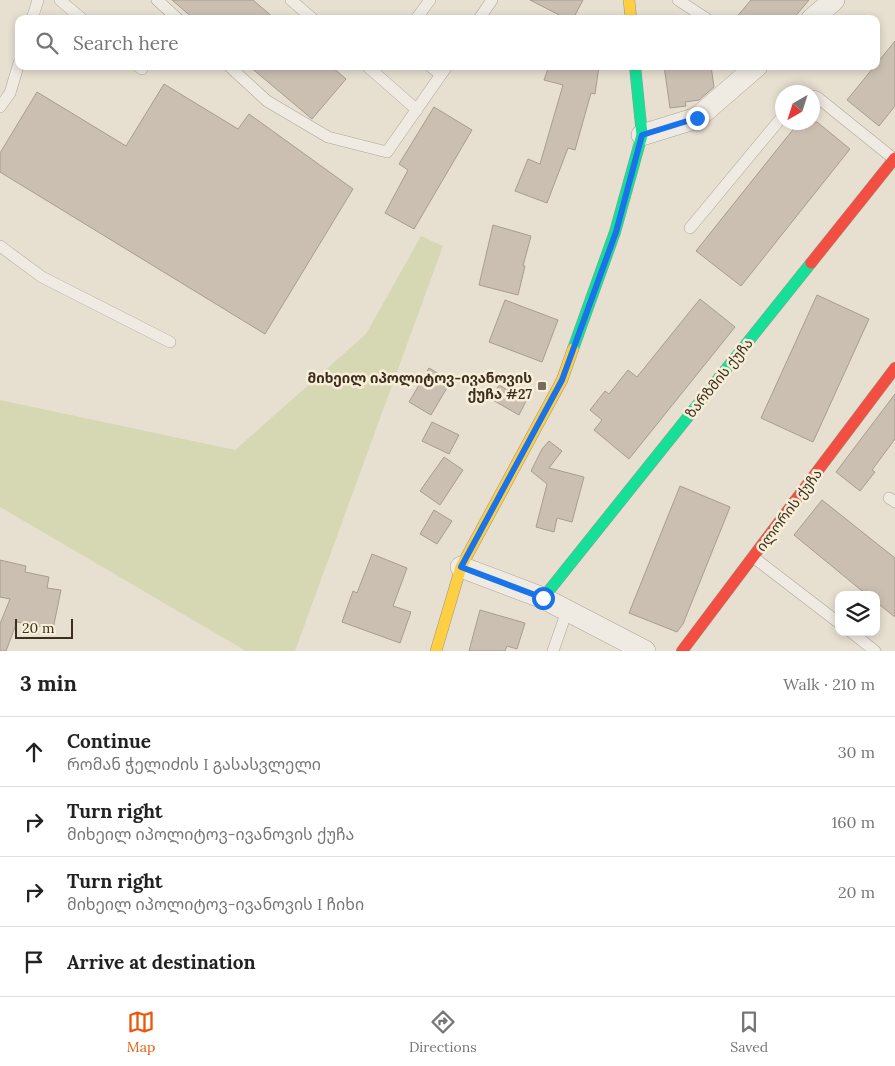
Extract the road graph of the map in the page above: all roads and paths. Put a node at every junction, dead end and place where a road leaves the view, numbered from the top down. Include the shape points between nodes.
1 (38, 0) edge
2 (60, 0) edge
3 (157, 0) edge
4 (291, 0) edge
5 (430, 0) edge
6 (492, 0) edge
7 (629, 0) edge
8 (678, 0) edge
9 (834, 0) edge
10 (33, 15) edge
11 (77, 15) edge
12 (174, 15) edge
13 (308, 15) edge
14 (419, 15) edge
15 (482, 15) edge
16 (631, 15) edge
17 (701, 15) edge
18 (817, 15) edge
19 (17, 70) edge
20 (233, 70) edge
21 (372, 70) edge
22 (636, 70) edge
23 (752, 70) edge
24 (444, 71) edge
25 (820, 99) edge
26 (0, 107) edge
27 (417, 110) junction
28 (775, 125) edge
29 (642, 135) junction
30 (895, 159) edge
31 (690, 228) dead end
32 (0, 246) edge
33 (170, 342) dead end
34 (895, 368) edge
35 (753, 557) junction
36 (461, 567) junction
37 (543, 598) junction
38 (567, 611) junction
39 (835, 620) edge
40 (856, 636) edge
41 (436, 651) edge
42 (553, 651) edge
43 (644, 651) edge
44 (682, 651) edge
45 (875, 651) edge

1 - 10 lane
2 - 11 lane
3 - 12 lane
4 - 13 lane
5 - 14 lane
6 - 15 lane
7 - 16 street
8 - 17 lane
9 - 18 street
19 - 26 lane via 10,93
20 - 27 lane via 267,101 328,137 387,152
21 - 27 lane
22 - 29 street
23 - 29 street via 697,118
24 - 27 lane
25 - 30 lane
28 - 31 lane
29 - 36 street via 616,232 562,380
30 - 37 street, ზარზმის ქუჩა
32 - 33 lane via 42,277
34 - 35 street, ილორის ქუჩა
35 - 39 lane
35 - 44 street, ილორის ქუჩა
36 - 37 street
36 - 41 street
37 - 38 street
38 - 42 lane
38 - 43 street
40 - 45 lane

